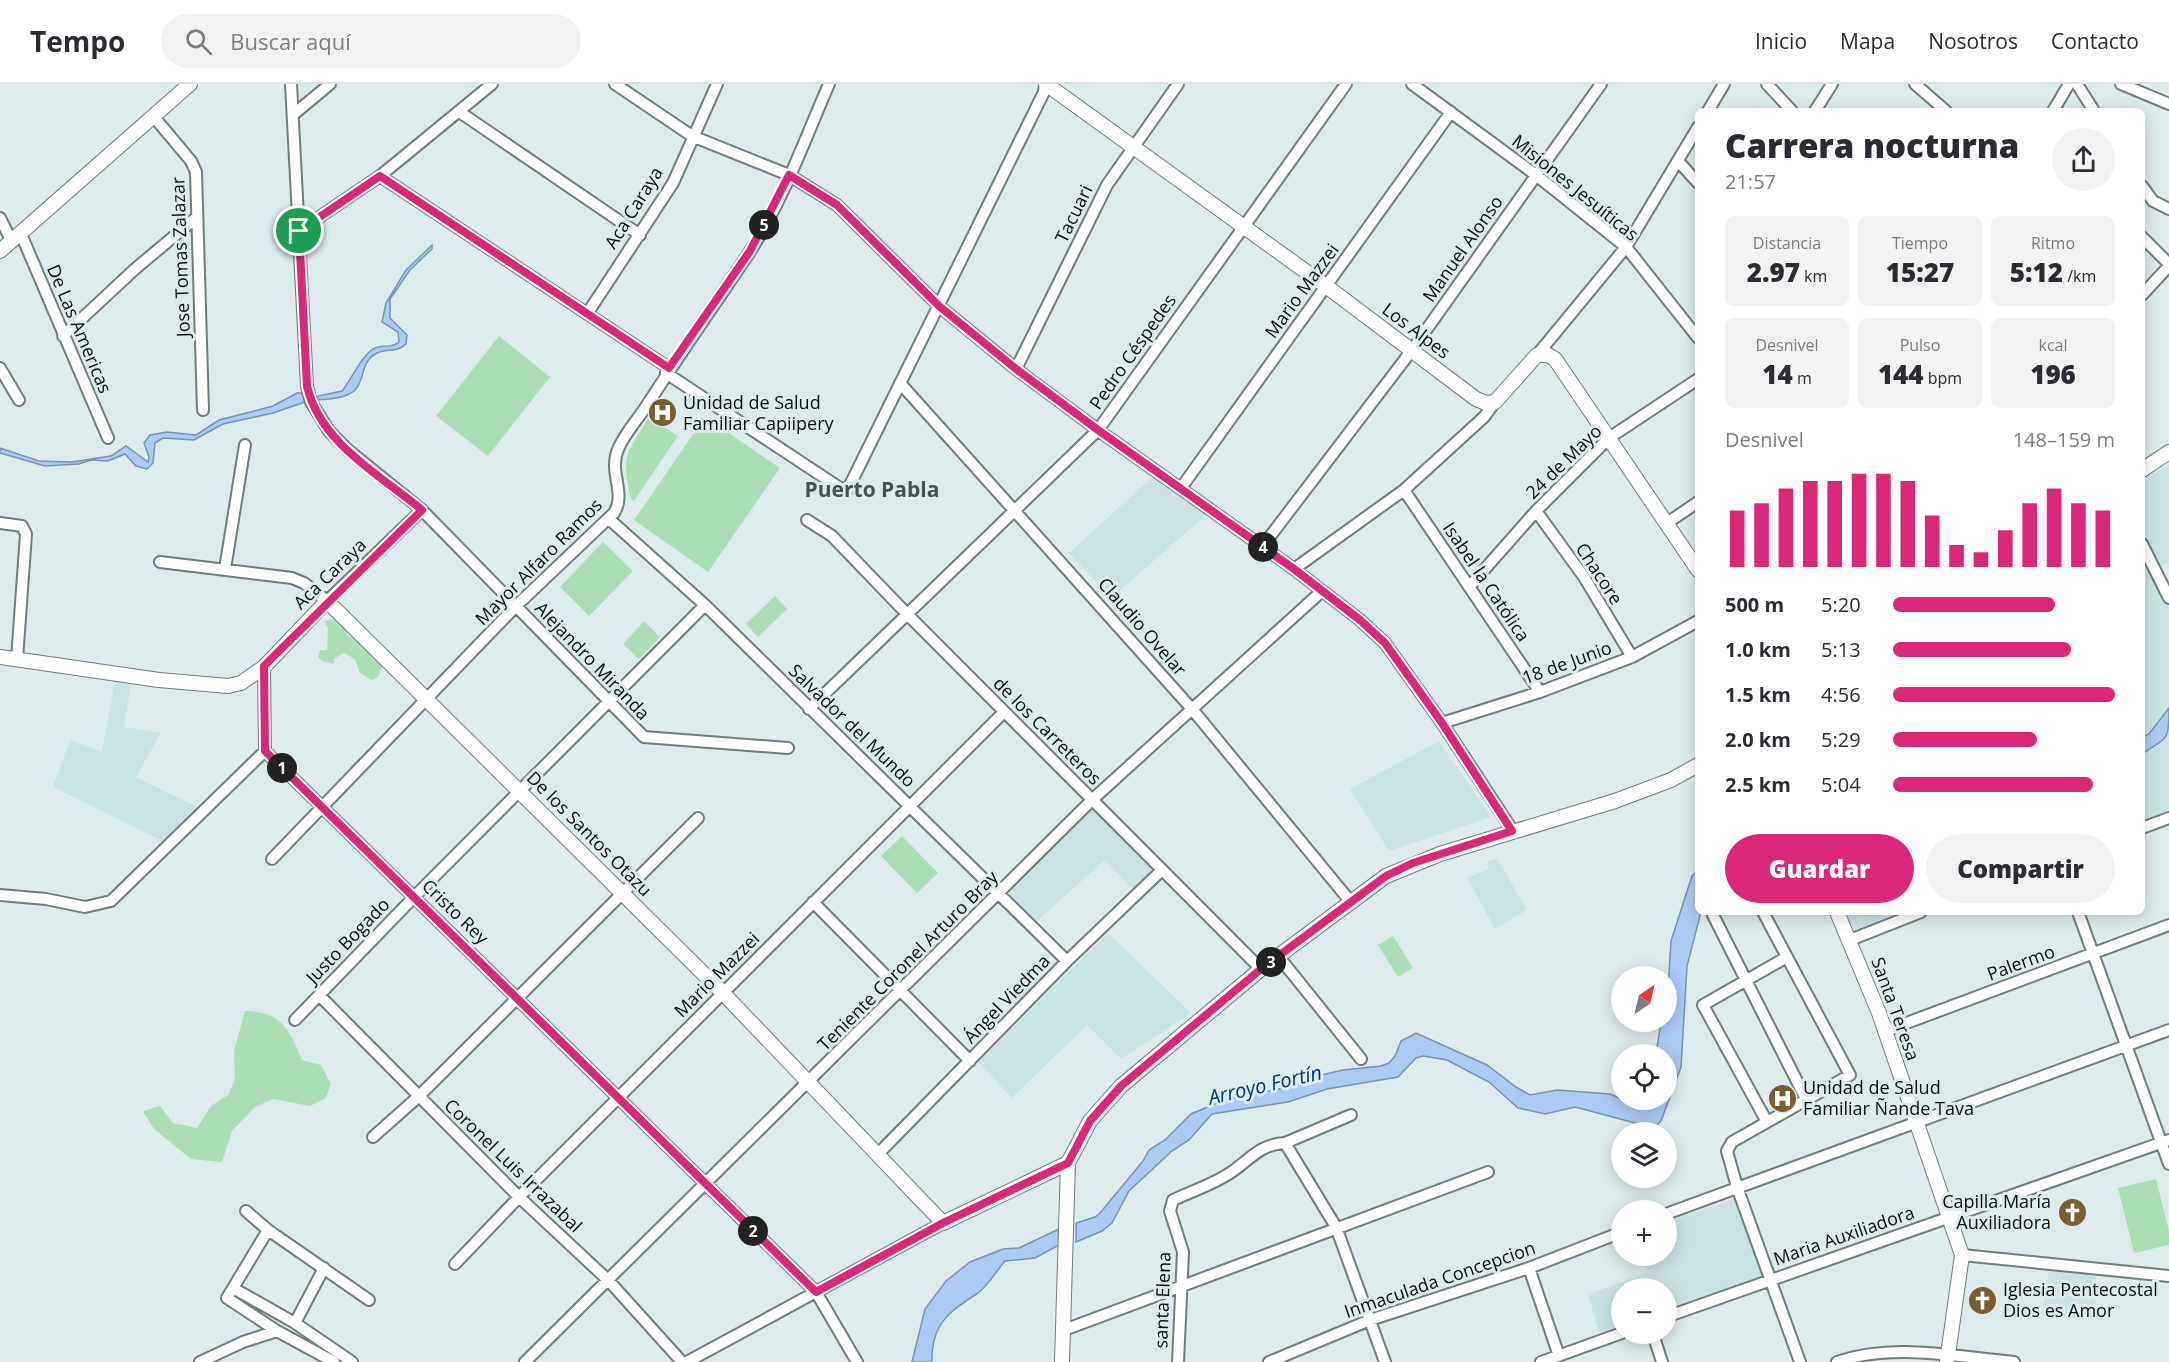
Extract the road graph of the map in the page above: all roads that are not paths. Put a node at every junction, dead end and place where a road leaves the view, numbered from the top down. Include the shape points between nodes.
1 (190, 84) edge
2 (291, 84) edge
3 (330, 84) edge
4 (492, 84) edge
5 (615, 84) edge
6 (717, 84) edge
7 (830, 84) edge
8 (1178, 84) edge
9 (1346, 84) edge
10 (1412, 84) edge
11 (1724, 84) edge
12 (1767, 84) edge
13 (1832, 84) edge
14 (1915, 84) edge
15 (2069, 84) edge
16 (2077, 84) edge
17 (2121, 84) edge
18 (1599, 85) edge
19 (1048, 86) edge
20 (2169, 104) edge
21 (1710, 108) edge
22 (1789, 108) edge
23 (1817, 108) edge
24 (1943, 108) edge
25 (2055, 108) edge
26 (2092, 108) edge
27 (1451, 112) junction
28 (460, 113) junction
29 (294, 114) junction
30 (154, 117) junction
31 (1695, 132) edge
32 (692, 136) junction
33 (1131, 147) junction
34 (1678, 161) junction
35 (789, 175) junction
36 (1536, 175) junction
37 (380, 176) junction
38 (1695, 180) edge
39 (2145, 190) edge
40 (2169, 209) edge
41 (197, 217) junction
42 (0, 218) edge
43 (1242, 227) junction
44 (299, 231) junction
45 (640, 235) junction
46 (17, 238) junction
47 (2145, 240) edge
48 (1626, 247) junction
49 (0, 251) edge
50 (2169, 265) edge
51 (1326, 286) junction
52 (2145, 292) edge
53 (939, 306) junction
54 (587, 314) junction
55 (1695, 334) edge
56 (63, 336) junction
57 (1412, 350) junction
58 (1537, 355) junction
59 (0, 368) edge
60 (1016, 369) junction
61 (668, 370) junction
62 (1695, 381) edge
63 (900, 383) junction
64 (19, 400) dead end
65 (1495, 402) junction
66 (202, 410) dead end
67 (1098, 430) junction
68 (108, 438) dead end
69 (1609, 438) junction
70 (245, 445) dead end
71 (2169, 452) edge
72 (2145, 468) edge
73 (1181, 488) junction
74 (1404, 490) junction
75 (1695, 504) edge
76 (1016, 509) junction
77 (422, 510) junction
78 (1536, 511) junction
79 (609, 519) junction
80 (807, 520) dead end
81 (0, 523) edge
82 (1667, 523) junction
83 (1262, 547) junction
84 (2145, 550) edge
85 (160, 562) dead end
86 (1695, 565) edge
87 (225, 569) junction
88 (1294, 569) junction
89 (1469, 587) junction
90 (1322, 591) junction
91 (2169, 598) edge
92 (327, 602) junction
93 (705, 605) junction
94 (516, 606) junction
95 (906, 613) junction
96 (1695, 623) edge
97 (0, 657) edge
98 (1632, 657) junction
99 (17, 659) junction
100 (264, 666) junction
101 (1540, 692) junction
102 (608, 699) junction
103 (428, 700) junction
104 (809, 708) junction
105 (1192, 709) junction
106 (1004, 712) junction
107 (1442, 723) junction
108 (788, 748) dead end
109 (265, 751) junction
110 (1695, 767) edge
111 (520, 790) junction
112 (1093, 799) junction
113 (910, 805) junction
114 (321, 807) junction
115 (698, 818) dead end
116 (2169, 818) edge
117 (2145, 827) edge
118 (1512, 831) junction
119 (272, 859) dead end
120 (1162, 870) junction
121 (622, 892) junction
122 (1001, 893) junction
123 (0, 895) edge
124 (414, 897) junction
125 (1350, 901) junction
126 (813, 902) junction
127 (1713, 915) dead end
128 (1765, 915) edge
129 (1838, 915) edge
130 (1913, 915) edge
131 (2080, 915) edge
132 (2169, 925) edge
133 (1850, 939) junction
134 (2094, 953) junction
135 (1279, 957) junction
136 (1787, 957) junction
137 (1067, 961) junction
138 (1261, 969) junction
139 (1746, 980) junction
140 (902, 990) junction
141 (723, 993) junction
142 (319, 996) junction
143 (517, 998) junction
144 (295, 1020) dead end
145 (2169, 1030) edge
146 (1885, 1031) junction
147 (2126, 1046) junction
148 (1361, 1059) dead end
149 (970, 1061) junction
150 (809, 1082) junction
151 (418, 1096) junction
152 (616, 1099) junction
153 (1807, 1101) junction
154 (1351, 1115) dead end
155 (1767, 1122) junction
156 (1916, 1122) junction
157 (373, 1137) dead end
158 (2166, 1142) edge
159 (1285, 1143) junction
160 (879, 1153) junction
161 (1068, 1163) junction
162 (2169, 1164) edge
163 (1488, 1172) dead end
164 (704, 1183) junction
165 (1737, 1187) junction
166 (519, 1197) junction
167 (1677, 1210) edge
168 (246, 1211) dead end
169 (1949, 1217) junction
170 (943, 1223) junction
171 (1336, 1227) junction
172 (268, 1230) junction
173 (1611, 1236) edge
174 (1962, 1255) junction
175 (455, 1264) dead end
176 (324, 1268) junction
177 (1529, 1268) junction
178 (2169, 1276) edge
179 (1771, 1278) junction
180 (609, 1281) junction
181 (1182, 1286) junction
182 (233, 1288) junction
183 (816, 1292) junction
184 (369, 1300) dead end
185 (1677, 1313) edge
186 (1370, 1320) junction
187 (295, 1323) junction
188 (277, 1330) junction
189 (1065, 1330) junction
190 (1611, 1337) edge
191 (1656, 1344) edge
192 (1559, 1356) junction
193 (1947, 1359) edge
194 (200, 1362) edge
195 (334, 1362) edge
196 (352, 1362) edge
197 (525, 1362) edge
198 (685, 1362) edge
199 (857, 1362) edge
200 (1062, 1362) edge
201 (1178, 1362) edge
202 (1269, 1362) edge
203 (1385, 1362) edge
204 (1541, 1362) edge
205 (1662, 1362) edge
206 (1800, 1362) edge
207 (1837, 1362) edge
208 (2014, 1362) edge

1 - 30 street
2 - 29 street, Alejandro Miranda
3 - 29 street
4 - 28 street
5 - 32 street
6 - 32 street, Aca Caraya
7 - 35 street, Mayor Alfaro Ramos
8 - 33 street, Tacuari
9 - 43 street, Pedro Céspedes
10 - 27 street, Misiones Jesuíticas
11 - 21 street
12 - 22 street
13 - 23 street
14 - 24 street
15 - 25 street
16 - 26 street
17 - 20 street
18 - 36 street, Manuel Alonso
19 - 33 street, Los Alpes
19 - 53 street
27 - 36 street, Misiones Jesuíticas
27 - 51 street, Mario Mazzei
28 - 37 street
28 - 45 street
29 - 44 street, Alejandro Miranda
30 - 41 street, Jose Tomas Zalazar via 196,172
30 - 46 street
31 - 34 street
32 - 35 street
32 - 45 street, Aca Caraya via 673,183
33 - 43 street, Los Alpes
33 - 60 street, Tacuari via 1107,185
34 - 38 street
34 - 48 street
35 - 53 street via 837,205
35 - 61 street, Mayor Alfaro Ramos via 750,251
36 - 48 street, Misiones Jesuíticas
36 - 57 street, Manuel Alonso
37 - 44 street
37 - 54 street
39 - 40 street via 2153,201
41 - 56 street
41 - 66 street, Jose Tomas Zalazar
42 - 46 street, De Las Americas
43 - 51 street, Los Alpes
43 - 67 street, Pedro Céspedes
44 - 77 street, Alejandro Miranda via 311,402 329,431 348,450
45 - 54 street, Aca Caraya
46 - 49 street
46 - 56 street, De Las Americas
47 - 50 street
48 - 55 street, Misiones Jesuíticas
48 - 58 street
50 - 52 street
51 - 57 street, Los Alpes
51 - 73 street, Mario Mazzei
53 - 60 street
53 - 63 street
54 - 61 street
56 - 68 street, De Las Americas
57 - 65 street, Los Alpes via 1476,399
57 - 83 street, Manuel Alonso
58 - 65 street
58 - 69 street via 1555,359
59 - 64 street
60 - 67 street
61 - 63 street via 840,488 848,489
61 - 79 street, Mayor Alfaro Ramos via 619,447 613,464 619,505
62 - 69 street, 24 de Mayo
63 - 76 street, Claudio Ovelar
65 - 74 street via 1484,417
67 - 73 street
67 - 76 street, Pedro Céspedes
69 - 78 street, 24 de Mayo
69 - 82 street
70 - 87 street
71 - 72 street
73 - 83 street
74 - 88 street
74 - 89 street, Isabel la Católica
75 - 82 street
76 - 95 street, Pedro Céspedes
76 - 105 street, Claudio Ovelar
77 - 92 street, Aca Caraya
77 - 94 street, Alejandro Miranda
78 - 89 street, 24 de Mayo
78 - 98 street, Chacore via 1584,577
79 - 93 street, Salvador del Mundo
79 - 94 street, Mayor Alfaro Ramos
80 - 95 street, de los Carreteros via 832,536
81 - 99 street via 18,523 26,534
82 - 86 street
83 - 88 street
84 - 91 street
85 - 87 street, De los Santos Otazu
87 - 92 street, De los Santos Otazu via 292,578
88 - 90 street
89 - 101 street, Isabel la Católica
90 - 105 street, Teniente Coronel Arturo Bray
90 - 107 street via 1385,643
92 - 100 street, Aca Caraya
92 - 103 street, De los Santos Otazu
93 - 102 street, Justo Bogado
93 - 104 street, Salvador del Mundo
94 - 102 street, Alejandro Miranda
94 - 103 street, Mayor Alfaro Ramos
95 - 104 street, Pedro Céspedes
95 - 106 street, de los Carreteros
96 - 98 street, 18 de Junio
97 - 99 street
98 - 101 street, 18 de Junio
99 - 100 street via 228,686 241,683
100 - 109 street
101 - 107 street, 18 de Junio
102 - 108 street, Alejandro Miranda via 644,737
102 - 111 street, Justo Bogado
103 - 111 street, De los Santos Otazu
103 - 114 street, Mayor Alfaro Ramos
104 - 113 street, Salvador del Mundo
105 - 112 street, Teniente Coronel Arturo Bray
105 - 125 street, Claudio Ovelar
106 - 112 street, de los Carreteros
106 - 113 street, Mario Mazzei
107 - 118 street
109 - 114 street, Cristo Rey
109 - 123 street via 111,901 85,907
110 - 118 street via 1615,801
111 - 121 street, De los Santos Otazu
111 - 124 street, Justo Bogado
112 - 120 street, de los Carreteros
112 - 122 street, Teniente Coronel Arturo Bray
113 - 122 street, Salvador del Mundo
113 - 126 street, Mario Mazzei
114 - 119 street, Mayor Alfaro Ramos
114 - 124 street, Cristo Rey
115 - 121 street
116 - 117 street
118 - 125 street via 1413,863
120 - 137 street, Ángel Viedma
120 - 138 street, de los Carreteros
121 - 141 street, De los Santos Otazu
121 - 143 street
122 - 137 street, Salvador del Mundo
122 - 140 street, Teniente Coronel Arturo Bray
124 - 142 street, Justo Bogado
124 - 143 street, Cristo Rey
125 - 135 street
126 - 140 street
126 - 141 street, Mario Mazzei
127 - 139 street
128 - 136 street
129 - 133 street, Santa Teresa
130 - 133 street
131 - 134 street
132 - 134 street, Palermo
133 - 146 street, Santa Teresa
134 - 146 street, Palermo
134 - 147 street
135 - 138 street
135 - 148 street
136 - 139 street
136 - 153 street via 1850,1075
137 - 149 street, Ángel Viedma
138 - 161 street via 1107,1099 1090,1121
139 - 153 street
139 - 155 street via 1703,1005
140 - 149 street
140 - 150 street, Teniente Coronel Arturo Bray
141 - 150 street, De los Santos Otazu
141 - 152 street, Mario Mazzei
142 - 144 street, Justo Bogado
142 - 151 street, Coronel Luis Irrazabal
143 - 151 street
143 - 152 street, Cristo Rey
145 - 147 street
146 - 156 street, Santa Teresa
147 - 156 street
147 - 158 street
149 - 160 street, Ángel Viedma
150 - 160 street, De los Santos Otazu
150 - 164 street, Teniente Coronel Arturo Bray
151 - 157 street
151 - 166 street, Coronel Luis Irrazabal
152 - 164 street, Cristo Rey
152 - 166 street, Mario Mazzei
153 - 155 street
154 - 159 street
155 - 165 street via 1728,1146
156 - 165 street
156 - 169 street, Santa Teresa
158 - 162 street
158 - 169 street, Maria Auxiliadora
159 - 171 street
159 - 181 street, santa Elena via 1257,1151 1233,1171 1170,1204 1182,1244
160 - 170 street, De los Santos Otazu
161 - 170 street
161 - 189 street
163 - 171 street
164 - 180 street, Teniente Coronel Arturo Bray
164 - 183 street, Cristo Rey
165 - 167 street
165 - 179 street
166 - 175 street, Mario Mazzei
166 - 180 street, Coronel Luis Irrazabal
168 - 172 street
169 - 174 street, Santa Teresa
169 - 179 street, Maria Auxiliadora
170 - 183 street
171 - 181 street
171 - 186 street
172 - 176 street
172 - 182 street
173 - 177 street, Inmaculada Concepcion
174 - 178 street
174 - 193 street, Santa Teresa
176 - 184 street
176 - 187 street
177 - 186 street, Inmaculada Concepcion
177 - 192 street
179 - 185 street, Maria Auxiliadora
179 - 206 street
180 - 197 street, Teniente Coronel Arturo Bray
180 - 198 street, Coronel Luis Irrazabal
181 - 189 street
181 - 201 street, santa Elena
182 - 187 street
182 - 188 street via 227,1298
183 - 198 street
183 - 199 street, Cristo Rey
186 - 202 street, Inmaculada Concepcion
186 - 203 street
187 - 196 street
188 - 194 street
188 - 195 street
189 - 200 street
190 - 192 street
191 - 205 street
192 - 204 street
193 - 207 street via 1876,1351
193 - 208 street

